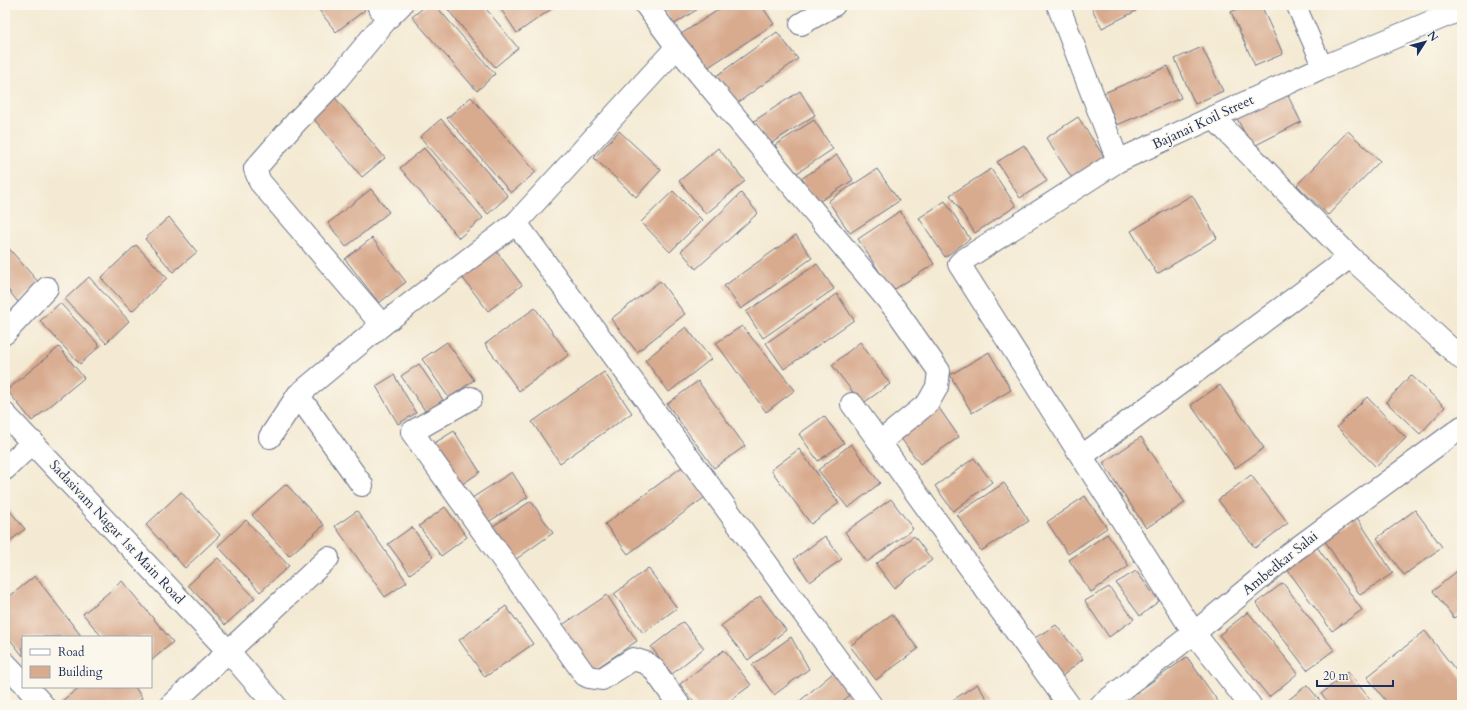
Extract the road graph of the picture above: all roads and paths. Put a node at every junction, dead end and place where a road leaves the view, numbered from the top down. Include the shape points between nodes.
1 (646, 5) edge
2 (834, 5) edge
3 (1058, 5) edge
4 (1296, 5) edge
5 (1462, 9) edge
6 (389, 10) edge
7 (801, 24) dead end
8 (677, 47) junction
9 (1323, 67) junction
10 (1213, 117) junction
11 (1118, 161) junction
12 (516, 223) junction
13 (1350, 257) junction
14 (47, 288) dead end
15 (382, 326) junction
16 (5, 333) edge
17 (1462, 359) edge
18 (298, 395) junction
19 (471, 398) dead end
20 (852, 404) dead end
21 (5, 414) edge
22 (1462, 427) edge
23 (270, 437) dead end
24 (33, 442) junction
25 (880, 442) junction
26 (1082, 456) junction
27 (5, 469) edge
28 (362, 485) dead end
29 (328, 558) dead end
30 (1194, 633) junction
31 (229, 652) junction
32 (5, 663) edge
33 (22, 681) edge
34 (28, 688) edge
35 (44, 705) edge
36 (171, 705) edge
37 (276, 705) edge
38 (679, 705) edge
39 (871, 705) edge
40 (1069, 705) edge
41 (1101, 705) edge
42 (1250, 705) edge

1 - 8 street
2 - 7 street
3 - 11 street
4 - 9 street
5 - 9 street, Bajanai Koil Street
6 - 15 street via 336,81 255,169 260,182
8 - 12 street
8 - 25 street via 896,310 939,371 937,387 928,403
9 - 10 street, Bajanai Koil Street
10 - 11 street, Bajanai Koil Street
10 - 13 street
11 - 26 street, Bajanai Koil Street via 959,264
12 - 15 street
12 - 39 street
13 - 17 street
13 - 26 street
14 - 16 street
15 - 18 street
18 - 23 street
18 - 28 street
19 - 38 street via 412,432 585,675 602,679 633,660 646,663 653,668
20 - 25 street
21 - 24 street, Sadasivam Nagar 1st Main Road
22 - 30 street, Ambedkar Salai via 1292,552
24 - 27 street
24 - 31 street, Sadasivam Nagar 1st Main Road
25 - 40 street
26 - 30 street
29 - 31 street
30 - 41 street, Ambedkar Salai
30 - 42 street
31 - 36 street
31 - 37 street, Sadasivam Nagar 1st Main Road
32 - 33 street
34 - 35 street

